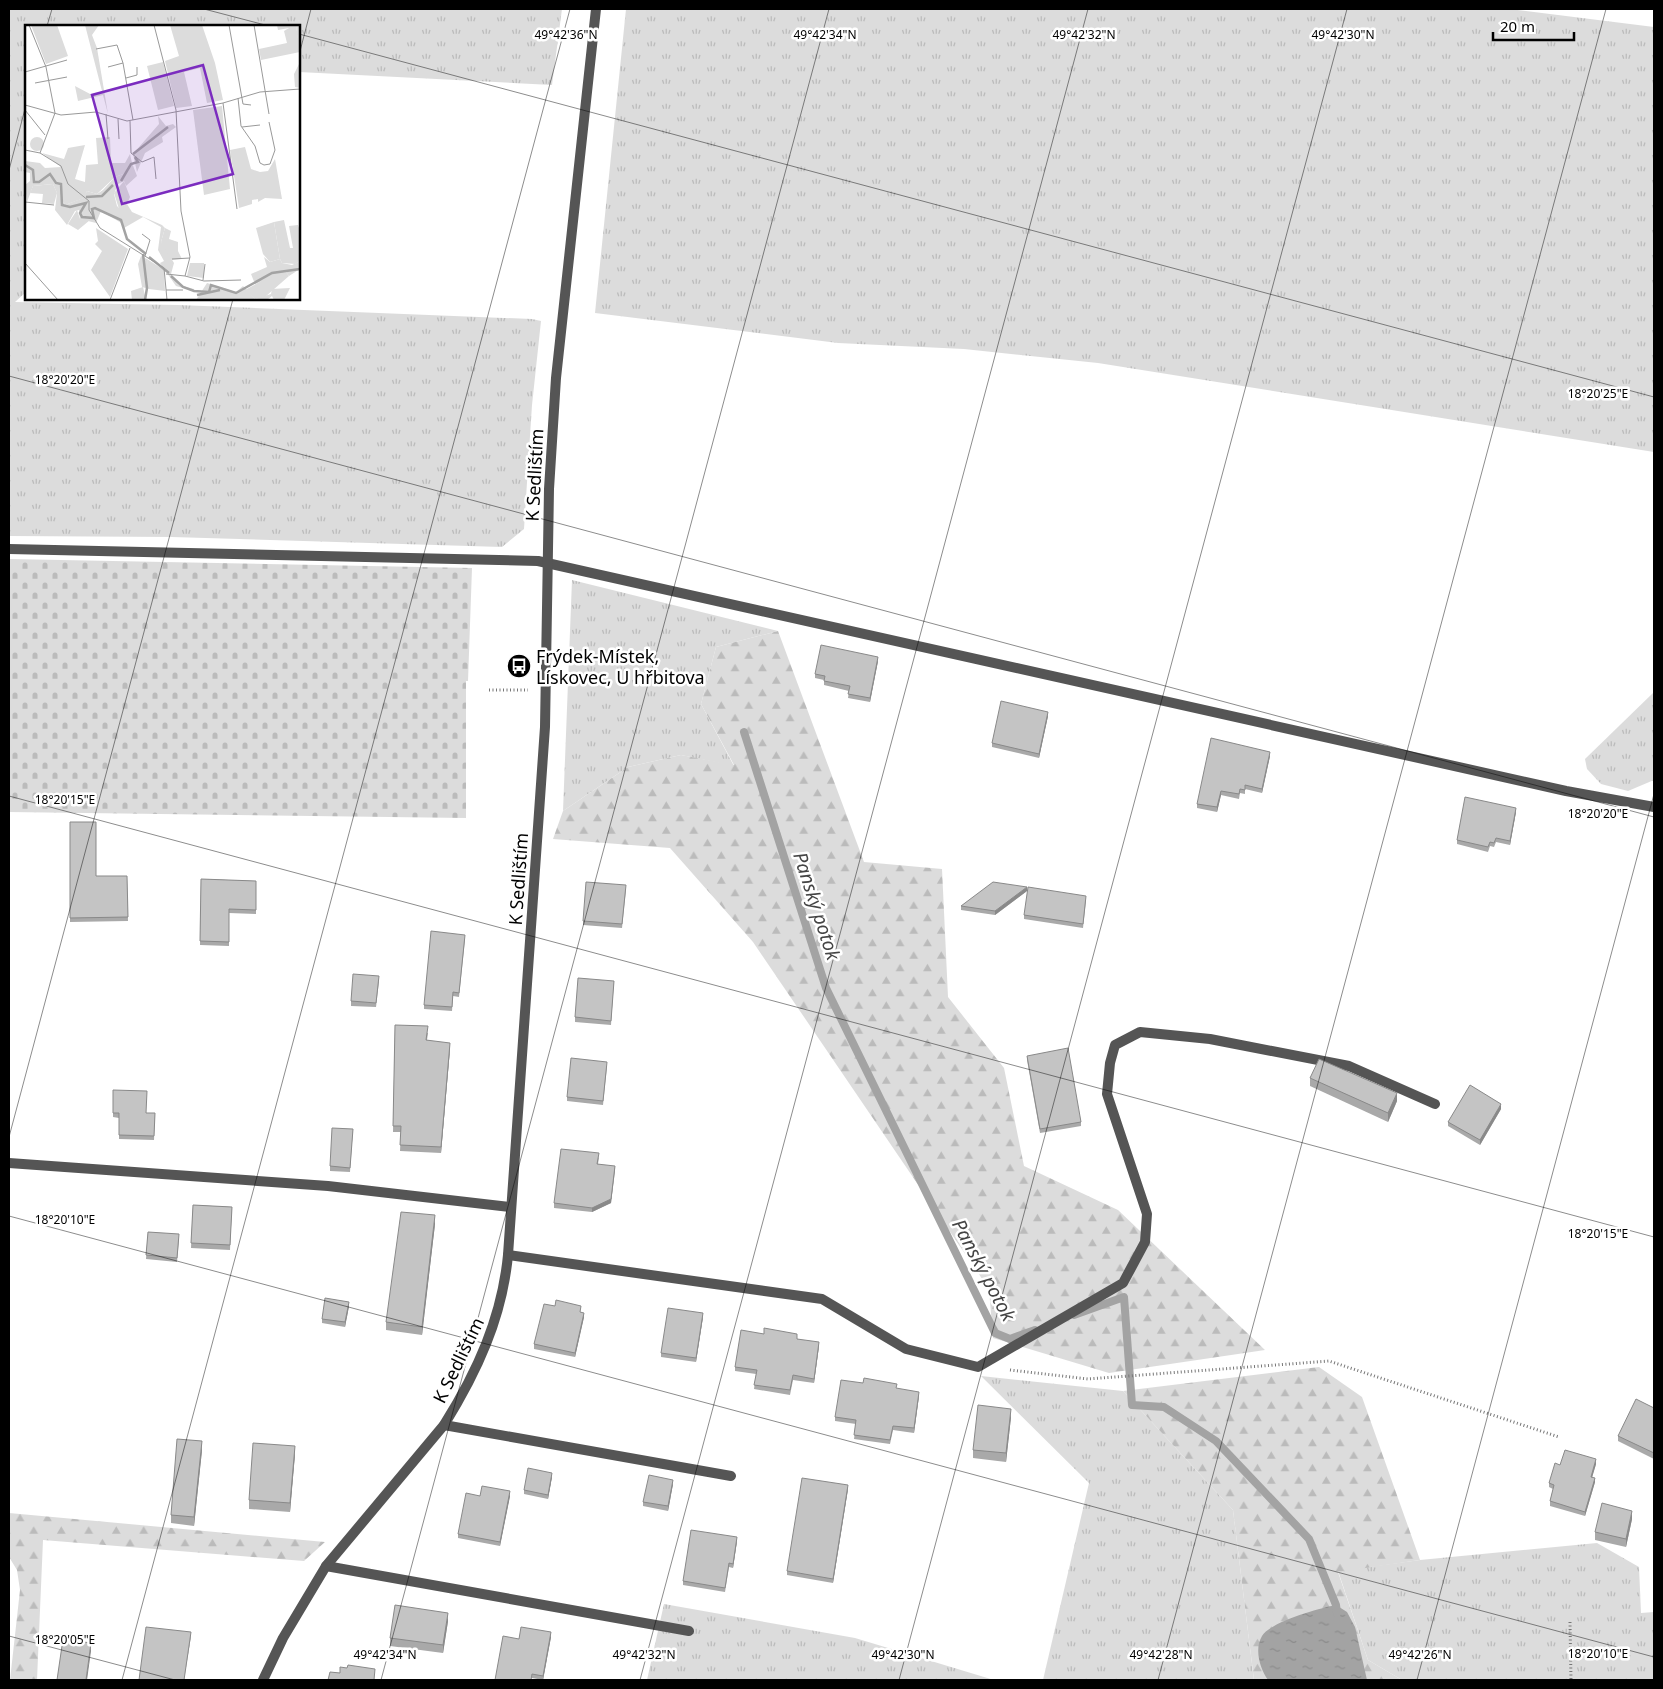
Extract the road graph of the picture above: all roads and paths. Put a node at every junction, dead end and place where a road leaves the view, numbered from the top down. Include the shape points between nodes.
1 (596, 9) edge
2 (9, 549) edge
3 (547, 563) junction
4 (488, 690) dead end
5 (546, 690) junction
6 (1654, 806) edge
7 (1435, 1104) dead end
8 (9, 1163) edge
9 (510, 1207) junction
10 (508, 1255) junction
11 (978, 1367) junction
12 (444, 1425) junction
13 (1559, 1437) dead end
14 (731, 1476) dead end
15 (326, 1566) junction
16 (1570, 1622) dead end
17 (688, 1631) dead end
18 (263, 1680) edge
19 (1572, 1680) edge

1 - 3 street, K Sedlištím via 556,378
2 - 3 street
3 - 5 street, K Sedlištím
3 - 6 street via 1538,784
4 - 5 path
5 - 9 street, K Sedlištím
7 - 11 street via 1349,1066 1210,1039 1140,1032 1115,1045 1107,1094 1147,1214 1145,1242 1123,1283
8 - 9 street via 328,1186
9 - 10 street, K Sedlištím
10 - 11 street via 822,1299 906,1349
10 - 12 street, K Sedlištím via 503,1293 490,1337
11 - 13 path via 1088,1379 1329,1361
12 - 14 street
12 - 15 street, K Sedlištím
15 - 17 street
15 - 18 street, K Sedlištím via 283,1638
16 - 19 path

